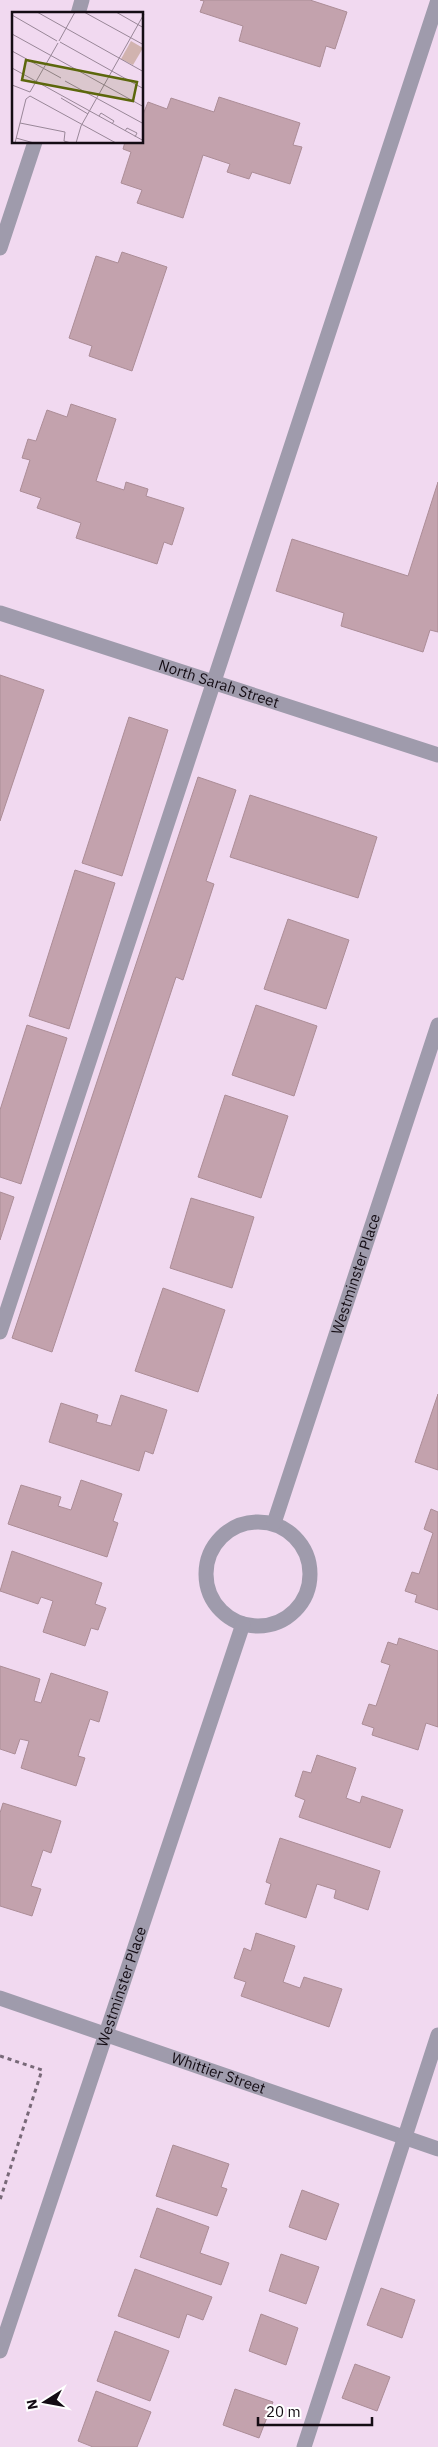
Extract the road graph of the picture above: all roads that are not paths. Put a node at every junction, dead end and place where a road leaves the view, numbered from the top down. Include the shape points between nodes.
1 (438, 0) edge
2 (34, 144) edge
3 (0, 248) edge
4 (0, 613) edge
5 (214, 682) junction
6 (438, 755) edge
7 (438, 1025) edge
8 (0, 1332) edge
9 (274, 1523) junction
10 (243, 1624) junction
11 (0, 1998) edge
12 (105, 2034) junction
13 (438, 2035) edge
14 (405, 2137) junction
15 (438, 2149) edge
16 (0, 2351) edge
17 (304, 2447) edge

1 - 5 street
2 - 3 street
4 - 5 street, North Sarah Street
5 - 6 street, North Sarah Street
5 - 8 street
7 - 9 street, Westminster Place
9 - 10 street via 294,1536 304,1551 309,1567 309,1584 303,1602 292,1614 260,1626
9 - 10 street via 259,1520 231,1528 208,1555 205,1571 207,1589 227,1617
10 - 12 street, Westminster Place
11 - 12 street, Whittier Street
12 - 14 street, Whittier Street
12 - 16 street, Westminster Place
13 - 14 street
14 - 15 street, Whittier Street
14 - 17 street

